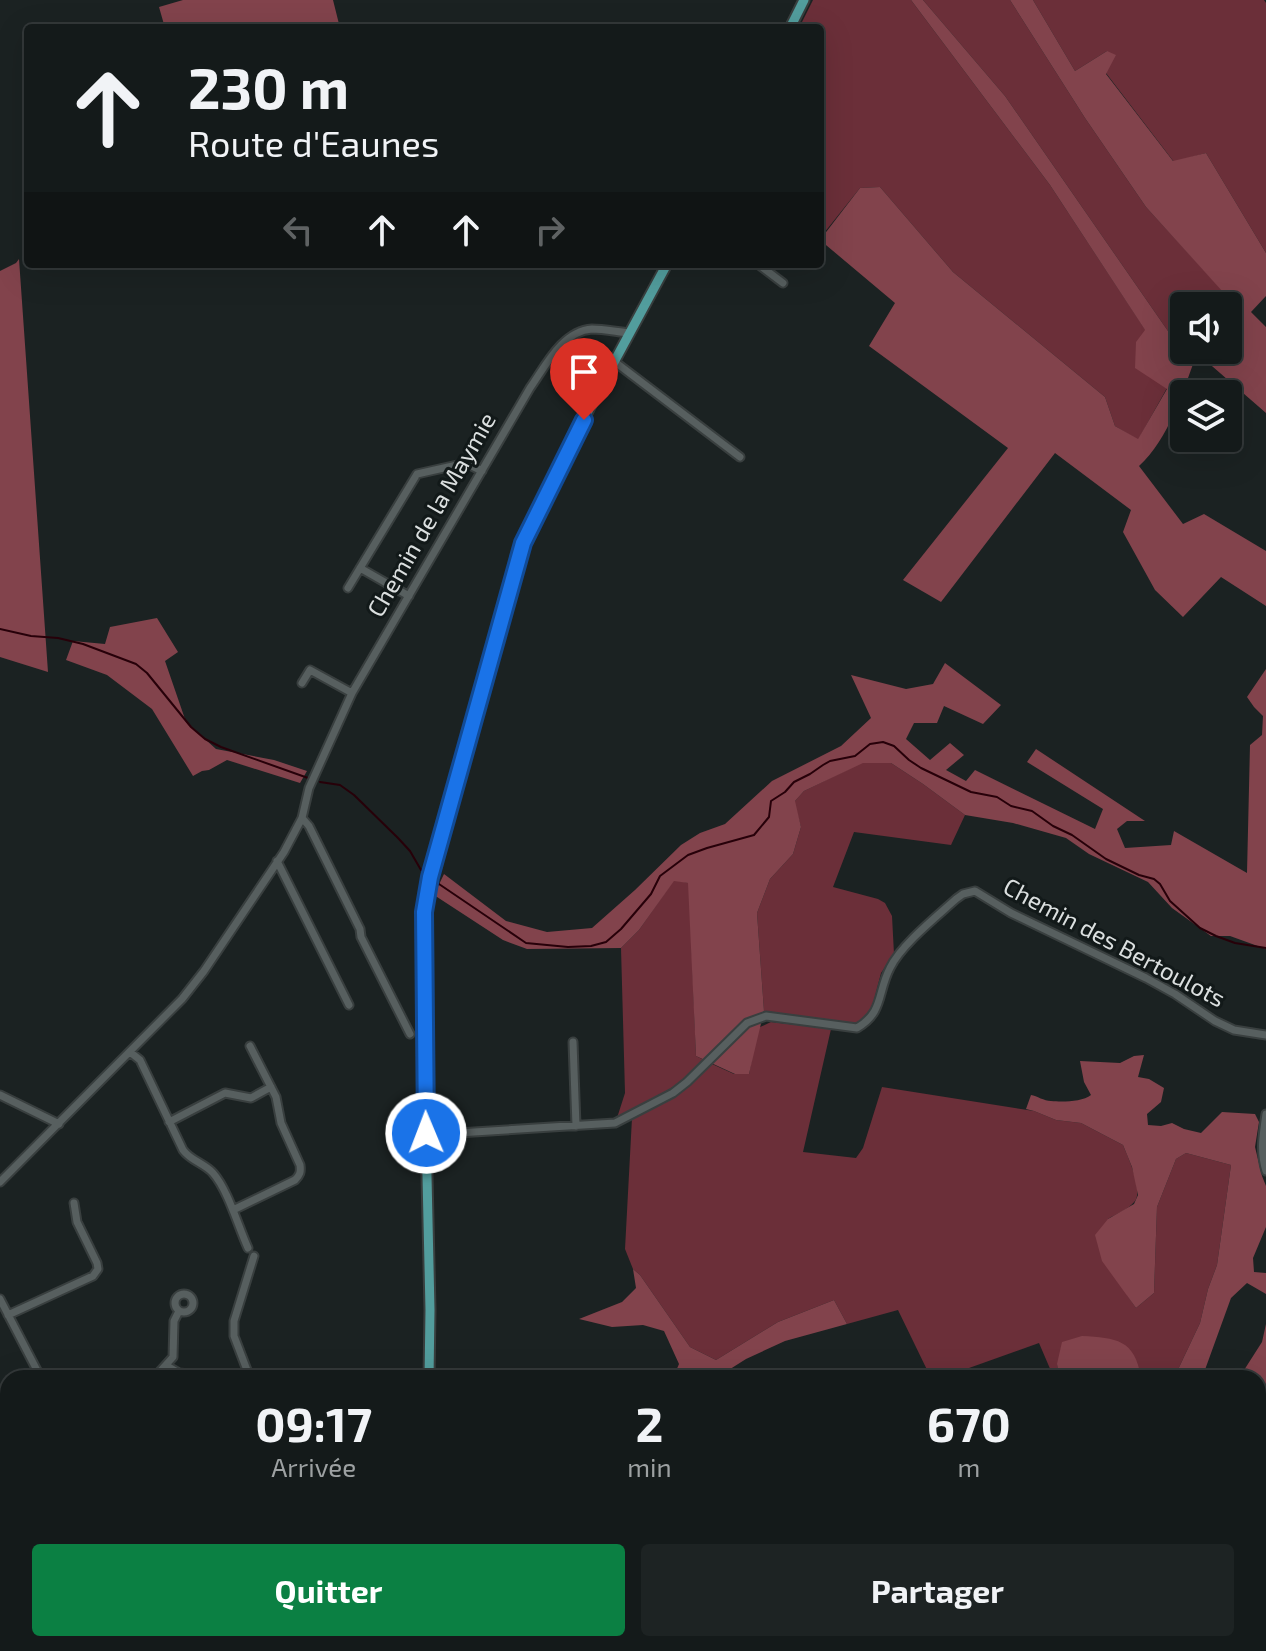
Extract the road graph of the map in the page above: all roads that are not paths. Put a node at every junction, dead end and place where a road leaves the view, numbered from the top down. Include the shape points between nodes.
1 (804, 0) edge
2 (792, 24) edge
3 (665, 268) edge
4 (763, 268) edge
5 (783, 283) dead end
6 (630, 333) junction
7 (615, 362) junction
8 (740, 457) dead end
9 (482, 471) junction
10 (360, 568) junction
11 (348, 588) dead end
12 (409, 596) junction
13 (302, 683) dead end
14 (352, 693) junction
15 (302, 818) junction
16 (277, 861) junction
17 (349, 1005) dead end
18 (410, 1034) dead end
19 (1266, 1035) edge
20 (573, 1042) dead end
21 (250, 1046) dead end
22 (130, 1052) junction
23 (271, 1087) junction
24 (0, 1095) edge
25 (1266, 1114) edge
26 (169, 1122) junction
27 (59, 1124) junction
28 (576, 1126) junction
29 (426, 1135) junction
30 (1266, 1171) edge
31 (0, 1182) edge
32 (74, 1203) dead end
33 (233, 1210) junction
34 (248, 1248) dead end
35 (254, 1256) dead end
36 (0, 1299) edge
37 (179, 1311) dead end
38 (8, 1315) junction
39 (167, 1366) junction
40 (37, 1370) edge
41 (163, 1370) edge
42 (174, 1370) edge
43 (247, 1370) edge
44 (429, 1370) edge

1 - 2 main road
3 - 6 main road
4 - 5 street
6 - 7 main road
6 - 9 street, Chemin de la Maymie via 592,329 562,343
7 - 8 street
7 - 29 main road via 523,543 430,877 424,912
9 - 10 street via 466,463 414,477
9 - 12 street, Chemin de la Maymie
10 - 11 street
10 - 12 street
12 - 14 street, Chemin de la Maymie
13 - 14 street via 310,670
14 - 15 street, Chemin de la Maymie via 309,788
15 - 16 street, Chemin de la Maymie
15 - 18 street
16 - 17 street
16 - 22 street, Chemin de la Maymie via 204,971
19 - 28 street, Chemin des Bertoulots via 1215,1021 1146,978 975,891 956,899 910,943 890,968 874,1014 857,1028 766,1016 753,1020 673,1093 615,1123
20 - 28 street
21 - 23 street
22 - 26 street via 140,1060
22 - 27 street, Chemin de la Maymie
23 - 26 street via 251,1098 225,1093
23 - 33 street via 300,1165 299,1176
24 - 27 street
25 - 30 street
26 - 33 street via 186,1154 214,1175
27 - 31 street, Chemin de la Maymie
28 - 29 street, Chemin des Bertoulots
29 - 44 main road
32 - 38 street via 98,1269
33 - 34 street
35 - 43 street via 234,1321
36 - 38 street
37 - 39 street via 174,1321 175,1354
38 - 40 street
39 - 41 street
39 - 42 street

